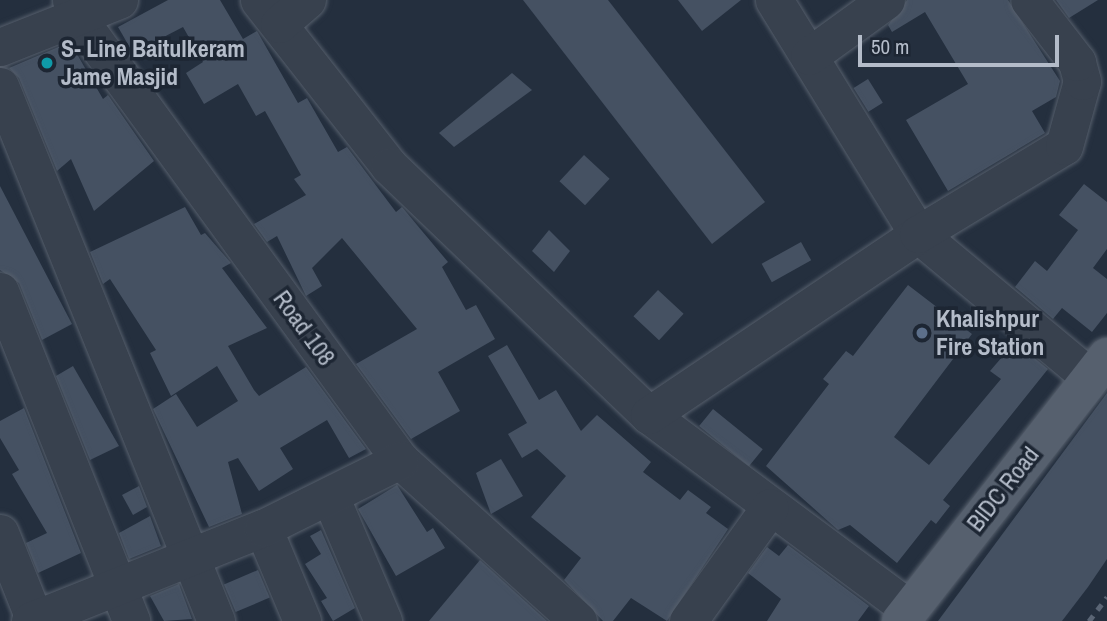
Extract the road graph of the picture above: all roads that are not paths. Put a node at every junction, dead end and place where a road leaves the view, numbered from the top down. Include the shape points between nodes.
1 (119, 0) edge
2 (307, 0) edge
3 (774, 0) edge
4 (886, 0) edge
5 (1029, 0) edge
6 (75, 9) edge
7 (269, 12) edge
8 (0, 47) edge
9 (808, 56) junction
10 (0, 86) edge
11 (918, 234) junction
12 (0, 291) edge
13 (1099, 368) edge
14 (649, 415) junction
15 (400, 460) junction
16 (330, 496) junction
17 (769, 507) junction
18 (263, 528) junction
19 (0, 533) edge
20 (190, 557) junction
21 (117, 586) junction
22 (905, 615) edge
23 (33, 620) edge
24 (131, 621) edge
25 (216, 621) edge
26 (302, 621) edge
27 (383, 621) edge
28 (578, 621) edge
29 (688, 621) edge

1 - 6 street
2 - 7 street
3 - 9 street
4 - 9 street
5 - 11 street via 1077,62 1082,81 1070,134 1064,146
6 - 8 street
6 - 15 street, Road 108
7 - 14 street via 388,166
9 - 11 street
10 - 20 street
11 - 13 street
11 - 14 street
12 - 21 street
13 - 22 main road, BIDC Road
14 - 17 street
15 - 16 street
15 - 28 street, Road 108
16 - 18 street
16 - 27 street
17 - 22 street
17 - 29 street
18 - 20 street
18 - 26 street
19 - 23 street
20 - 21 street
20 - 25 street
21 - 23 street
21 - 24 street

